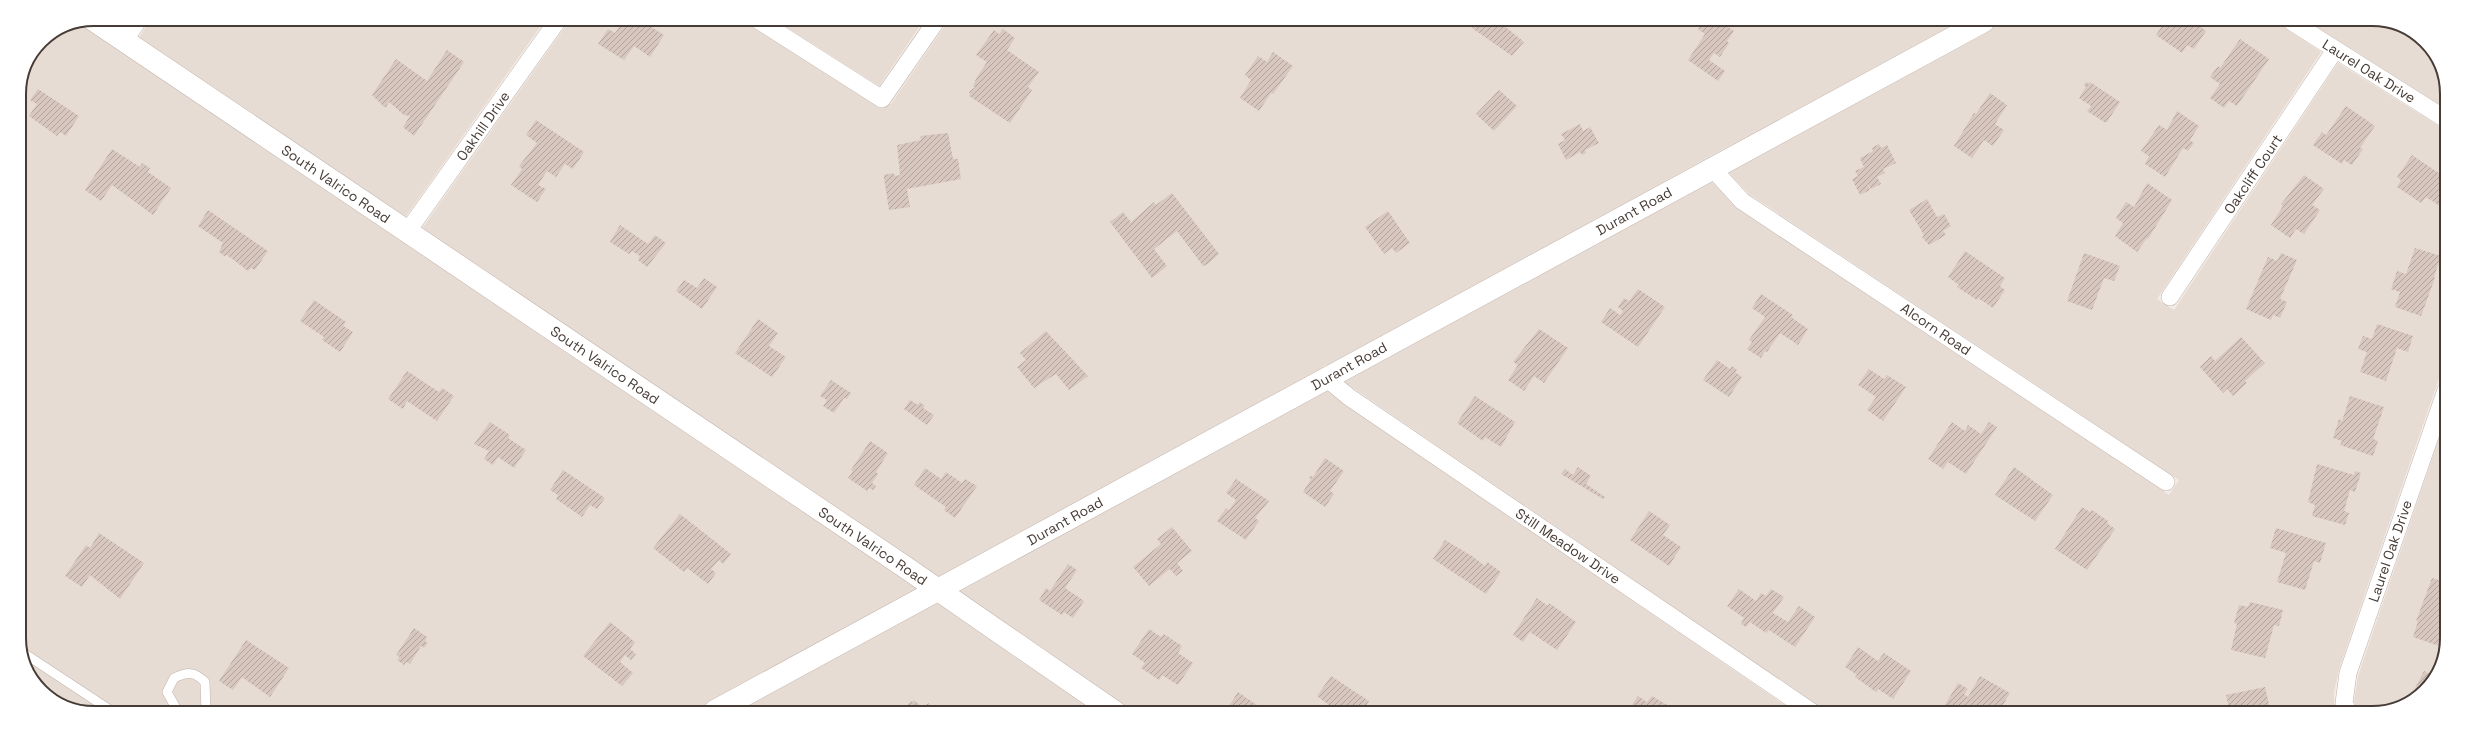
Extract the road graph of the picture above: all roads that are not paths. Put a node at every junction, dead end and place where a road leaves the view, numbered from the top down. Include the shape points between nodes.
1 (102, 26) edge
2 (134, 26) edge
3 (554, 26) edge
4 (767, 26) edge
5 (933, 26) edge
6 (1975, 26) edge
7 (2298, 26) edge
8 (124, 41) junction
9 (2335, 50) junction
10 (2440, 116) edge
11 (1712, 168) junction
12 (407, 232) junction
13 (2170, 297) dead end
14 (1326, 378) junction
15 (2440, 407) edge
16 (2166, 482) dead end
17 (938, 590) junction
18 (29, 656) edge
19 (104, 706) edge
20 (175, 706) edge
21 (206, 706) edge
22 (724, 706) edge
23 (1106, 706) edge
24 (1803, 706) edge
25 (2346, 706) edge

1 - 8 street, South Valrico Road
2 - 8 street
3 - 12 street, Oakhill Drive
4 - 5 street via 882,99
6 - 11 street, Durant Road
7 - 9 street, Laurel Oak Drive
8 - 12 street, South Valrico Road
9 - 10 street, Laurel Oak Drive
9 - 13 street, Oakcliff Court
11 - 14 street, Durant Road
11 - 16 street, Alcorn Road via 1742,200
12 - 17 street, South Valrico Road
14 - 17 street, Durant Road
14 - 24 street, Still Meadow Drive via 1349,397
15 - 25 street, Laurel Oak Drive via 2348,673 2344,693
17 - 22 street, Durant Road
17 - 23 street, South Valrico Road
18 - 19 lane
20 - 21 lane via 167,692 174,678 186,672 197,675 204,682

